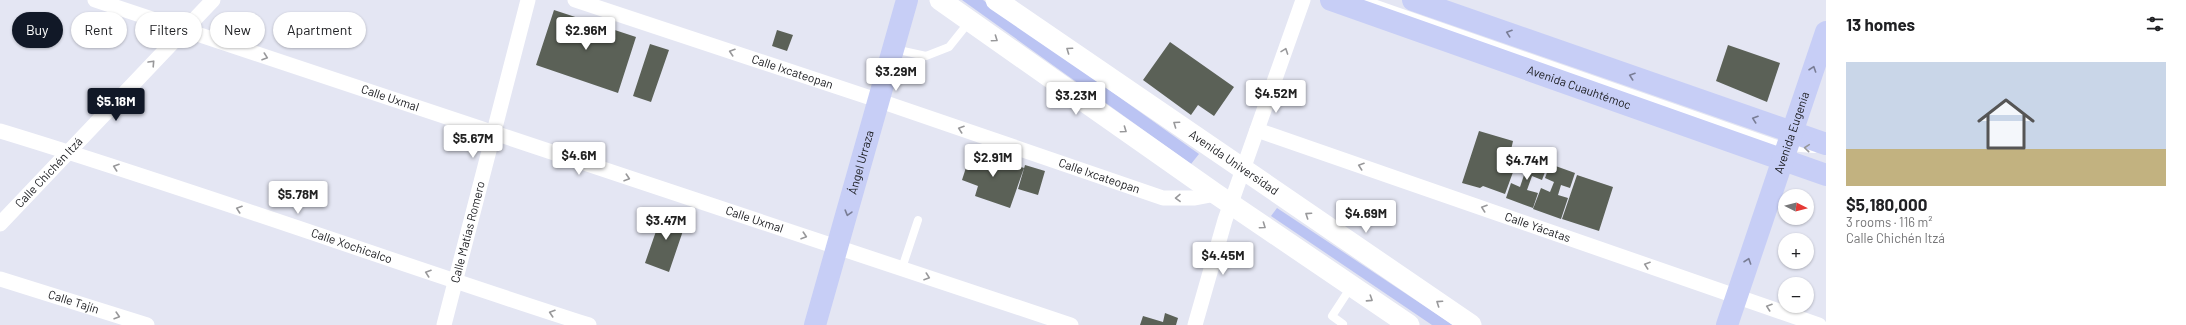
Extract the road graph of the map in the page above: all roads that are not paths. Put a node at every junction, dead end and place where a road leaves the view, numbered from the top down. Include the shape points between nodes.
1 (95, 0) edge
2 (213, 0) edge
3 (528, 0) edge
4 (575, 0) edge
5 (907, 0) edge
6 (940, 0) edge
7 (996, 0) edge
8 (1303, 0) edge
9 (1331, 0) edge
10 (1365, 0) edge
11 (1413, 0) edge
12 (201, 12) edge
13 (135, 13) edge
14 (970, 21) junction
15 (1826, 32) edge
16 (202, 35) edge
17 (166, 48) edge
18 (894, 49) junction
19 (880, 100) junction
20 (1257, 130) junction
21 (0, 131) edge
22 (493, 134) junction
23 (1826, 144) edge
24 (1787, 147) junction
25 (70, 152) junction
26 (1826, 154) edge
27 (1826, 168) edge
28 (1242, 170) junction
29 (1826, 175) edge
30 (1224, 199) junction
31 (918, 220) dead end
32 (0, 224) edge
33 (838, 247) junction
34 (902, 268) junction
35 (0, 279) edge
36 (455, 282) junction
37 (1351, 287) junction
38 (1737, 296) junction
39 (1343, 324) dead end
40 (147, 325) edge
41 (444, 325) edge
42 (589, 325) edge
43 (815, 325) edge
44 (1071, 325) edge
45 (1195, 325) edge
46 (1409, 325) edge
47 (1472, 325) edge
48 (1727, 325) edge
49 (1819, 325) edge

1 - 13 street, Calle Uxmal
2 - 12 street, Calle Chichén Itzá
3 - 22 street, Calle Matías Romero
19 -> 4 street, Calle Ixcateopan
5 - 18 main road, Ángel Urraza
6 - 14 main road
28 -> 7 main road, Avenida Universidad
20 -> 8 street
9 - 24 main road, Avenida Cuauhtémoc
10 - 24 lane
24 -> 11 main road, Avenida Cuauhtémoc
14 - 18 lane via 949,47 926,56
14 -> 30 main road
24 -> 15 main road, Avenida Eugenia
16 -> 22 street, Calle Uxmal
25 -> 17 street, Calle Chichén Itzá
18 - 19 main road, Ángel Urraza
30 -> 19 street, Calle Ixcateopan via 1162,198
19 -> 33 main road, Ángel Urraza
20 - 28 street
38 -> 20 street, Calle Yácatas
21 - 25 street, Calle Xochicalco
22 -> 33 street, Calle Uxmal
22 - 36 street, Calle Matías Romero
23 - 24 main road, Avenida Cuauhtémoc
26 -> 24 lane via 1811,148
24 - 27 lane via 1806,161
24 - 29 main road, Avenida Cuauhtémoc
38 -> 24 main road, Avenida Eugenia
25 - 32 street, Calle Chichén Itzá
36 -> 25 street, Calle Xochicalco
28 - 30 street
47 -> 28 main road, Avenida Universidad
30 -> 37 main road
30 - 45 street
31 - 34 lane
33 - 34 street, Calle Uxmal
33 - 43 main road, Ángel Urraza
34 -> 44 street, Calle Uxmal
35 -> 40 street, Calle Tajín
36 - 41 street, Calle Matías Romero
42 -> 36 street, Calle Xochicalco
37 - 39 lane via 1332,316
37 -> 46 main road
38 - 48 main road, Avenida Eugenia
49 -> 38 street, Calle Yácatas

